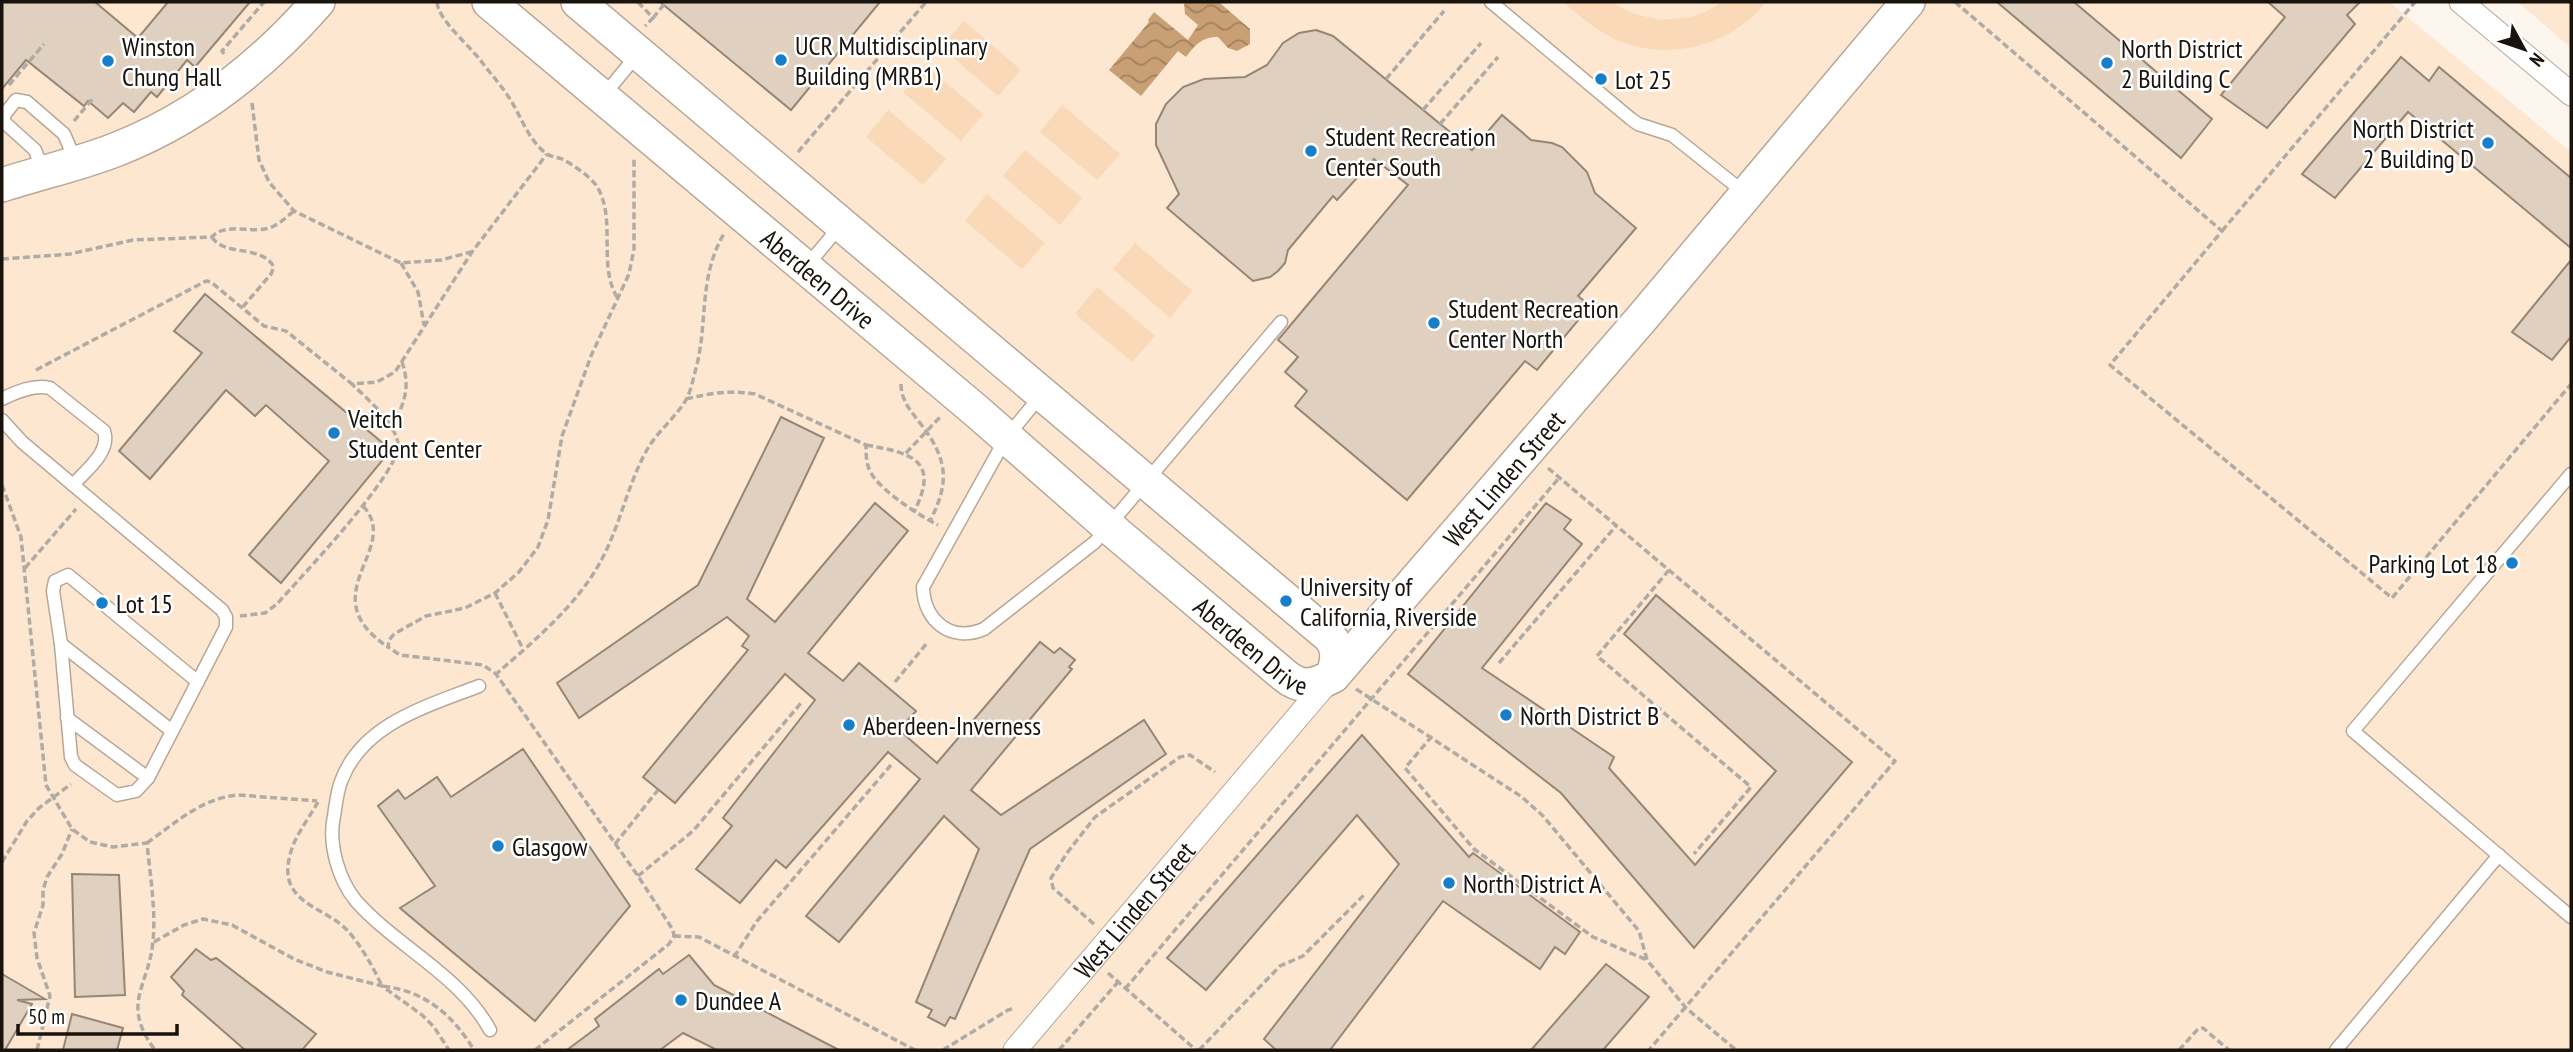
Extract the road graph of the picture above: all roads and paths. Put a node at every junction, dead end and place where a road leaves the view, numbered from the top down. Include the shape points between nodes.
1 (264, 2) edge
2 (318, 2) edge
3 (437, 2) edge
4 (489, 2) edge
5 (578, 2) edge
6 (638, 2) edge
7 (666, 2) edge
8 (926, 2) edge
9 (1491, 2) edge
10 (1908, 2) edge
11 (1955, 2) edge
12 (2415, 2) edge
13 (2461, 2) edge
14 (1444, 11) dead end
15 (653, 18) junction
16 (640, 41) junction
17 (1482, 43) dead end
18 (44, 44) dead end
19 (1498, 57) dead end
20 (227, 58) dead end
21 (1386, 79) dead end
22 (2, 94) edge
23 (2571, 94) edge
24 (94, 97) dead end
25 (250, 98) dead end
26 (601, 98) junction
27 (1423, 110) dead end
28 (1440, 124) dead end
29 (80, 126) dead end
30 (635, 149) dead end
31 (547, 154) junction
32 (76, 162) junction
33 (43, 172) junction
34 (779, 173) junction
35 (2, 185) edge
36 (1746, 195) junction
37 (294, 211) junction
38 (741, 215) junction
39 (841, 224) junction
40 (2222, 231) junction
41 (212, 237) junction
42 (472, 252) junction
43 (2, 259) edge
44 (401, 263) junction
45 (804, 268) junction
46 (619, 300) junction
47 (242, 308) junction
48 (1281, 322) dead end
49 (425, 328) junction
50 (402, 362) junction
51 (27, 374) dead end
52 (905, 375) dead end
53 (352, 384) junction
54 (2571, 384) edge
55 (1042, 394) junction
56 (2, 399) edge
57 (687, 399) junction
58 (946, 411) dead end
59 (2, 420) edge
60 (391, 428) junction
61 (927, 432) junction
62 (1006, 438) junction
63 (866, 445) junction
64 (1527, 451) junction
65 (906, 453) junction
66 (2571, 474) edge
67 (1559, 478) junction
68 (1146, 481) junction
69 (73, 485) junction
70 (87, 496) junction
71 (363, 506) junction
72 (914, 512) junction
73 (930, 521) junction
74 (1616, 526) junction
75 (1109, 527) junction
76 (953, 532) junction
77 (25, 568) dead end
78 (1669, 570) junction
79 (495, 593) junction
80 (226, 617) junction
81 (927, 643) dead end
82 (61, 644) junction
83 (388, 647) junction
84 (523, 649) junction
85 (1499, 663) dead end
86 (496, 674) junction
87 (1333, 676) junction
88 (198, 682) junction
89 (895, 682) dead end
90 (479, 686) dead end
91 (1372, 699) junction
92 (802, 704) dead end
93 (67, 718) junction
94 (172, 731) junction
95 (1432, 736) junction
96 (891, 765) dead end
97 (81, 770) junction
98 (1215, 772) dead end
99 (148, 778) junction
100 (658, 790) dead end
101 (318, 802) dead end
102 (72, 829) dead end
103 (147, 843) dead end
104 (615, 844) junction
105 (1694, 854) dead end
106 (2499, 855) junction
107 (2, 862) edge
108 (638, 876) junction
109 (1366, 893) dead end
110 (2571, 917) edge
111 (1100, 931) dead end
112 (674, 936) junction
113 (153, 943) dead end
114 (734, 957) junction
115 (1647, 960) junction
116 (1102, 967) dead end
117 (1118, 982) junction
118 (1125, 989) junction
119 (1016, 1008) dead end
120 (1686, 1008) junction
121 (490, 1030) dead end
122 (1188, 1044) junction
123 (37, 1050) edge
124 (449, 1050) edge
125 (535, 1050) edge
126 (915, 1050) edge
127 (943, 1050) edge
128 (1015, 1050) edge
129 (1059, 1050) edge
130 (1183, 1050) edge
131 (1198, 1050) edge
132 (1649, 1050) edge
133 (1736, 1050) edge
134 (2179, 1050) edge
135 (2229, 1050) edge
136 (2336, 1050) edge

1 - 20 path via 222,51
2 - 32 street via 245,75 191,113 114,151
3 - 31 path via 443,18 474,51
4 - 26 street, Aberdeen Drive
5 - 16 street, Aberdeen Drive
6 - 15 path
7 - 15 path
8 - 34 path
9 - 36 lane via 1630,119 1672,135
10 - 36 street, West Linden Street
11 - 40 path
12 - 40 path
13 - 23 street
14 - 21 path
15 - 16 path
16 - 26 lane
16 - 34 street, Aberdeen Drive
17 - 27 path
18 - 22 path
19 - 28 path
24 - 29 path via 74,121
25 - 37 path via 259,160 269,182
26 - 38 street, Aberdeen Drive
30 - 46 path via 634,249
31 - 42 path
31 - 46 path via 562,159 597,187 603,201 611,287
32 - 33 street
32 - 33 lane via 64,134 27,102 16,100 4,122 36,149
33 - 35 street
34 - 39 street, Aberdeen Drive
36 - 64 street, West Linden Street
37 - 41 path via 265,229 222,231
37 - 44 path
38 - 45 street, Aberdeen Drive
38 - 57 path via 724,234 711,261 696,368
39 - 45 lane
39 - 55 street, Aberdeen Drive
40 - 54 path via 2110,365 2392,598
41 - 43 path via 133,240 70,254
41 - 47 path via 218,244 262,255 274,267
42 - 44 path
42 - 49 path
44 - 49 path via 418,292
45 - 62 street, Aberdeen Drive
46 - 79 path via 591,356 562,436 548,520 538,547
47 - 51 path via 205,281
47 - 53 path via 264,326 286,331
48 - 68 lane
49 - 50 path
50 - 53 path via 377,382
50 - 60 path via 407,376 404,406
52 - 61 path via 902,397
53 - 60 path
55 - 62 lane
55 - 68 street, Aberdeen Drive
56 - 69 lane via 20,391 50,388 104,431 102,452
57 - 63 path via 716,392 755,394
57 - 84 path via 649,447 610,542 587,582
58 - 61 path
59 - 69 lane
60 - 71 path via 399,443 397,457
61 - 65 path
61 - 73 path via 938,454 944,485
62 - 75 street, Aberdeen Drive
62 - 76 lane
63 - 65 path
63 - 72 path via 875,479
64 - 67 path
64 - 87 street, West Linden Street
65 - 72 path via 922,470 924,481
66 - 106 lane via 2353,731
67 - 74 path
67 - 91 path
68 - 75 lane
68 - 87 street, Aberdeen Drive via 1330,637 1336,645
69 - 70 lane
70 - 77 path
70 - 80 lane
71 - 80 path via 277,604 265,613
71 - 83 path via 373,516 375,533 355,589 355,604 367,629
72 - 73 path
73 - 76 path
74 - 78 path
74 - 85 path
75 - 76 lane via 984,629 970,635 940,625 923,601 923,587
75 - 87 street, Aberdeen Drive via 1292,681 1303,687 1315,686
78 - 105 path via 1597,656 1751,787
78 - 120 path via 1895,761
79 - 83 path via 465,608 426,616 394,634
79 - 84 path
80 - 88 lane via 226,627
81 - 89 path
82 - 88 lane via 53,591 55,581 68,575
82 - 93 lane
82 - 94 lane
83 - 86 path via 400,655 483,665
84 - 86 path
86 - 104 path
87 - 91 path
87 - 128 street, West Linden Street
88 - 94 lane
90 - 121 lane via 391,723 364,746 342,779 332,824 338,865 354,898 465,996
91 - 95 path
91 - 118 path
92 - 108 path via 693,831
93 - 97 lane via 71,757
93 - 99 lane
94 - 99 lane
95 - 115 path via 1543,816 1639,931
95 - 115 path via 1405,768 1474,849 1593,937
96 - 114 path via 757,921
97 - 99 lane via 117,795 136,791
97 - 107 path via 27,821
98 - 111 path via 1190,755 1180,757 1095,817 1067,853 1051,878 1053,888
100 - 104 path
101 - 103 path via 225,796 197,808
102 - 123 path via 47,877 34,933 50,996
104 - 108 path
106 - 110 lane
106 - 136 lane
108 - 112 path
109 - 131 path via 1303,956 1280,966
112 - 114 path via 699,937
112 - 125 path
113 - 124 path via 203,919 232,925 294,959 382,986 422,1015
114 - 126 path
115 - 120 path
116 - 117 path
117 - 118 path
117 - 129 path
118 - 122 path
119 - 127 path
120 - 132 path
120 - 133 path
122 - 130 path
122 - 131 path
134 - 135 path via 2203,1028

